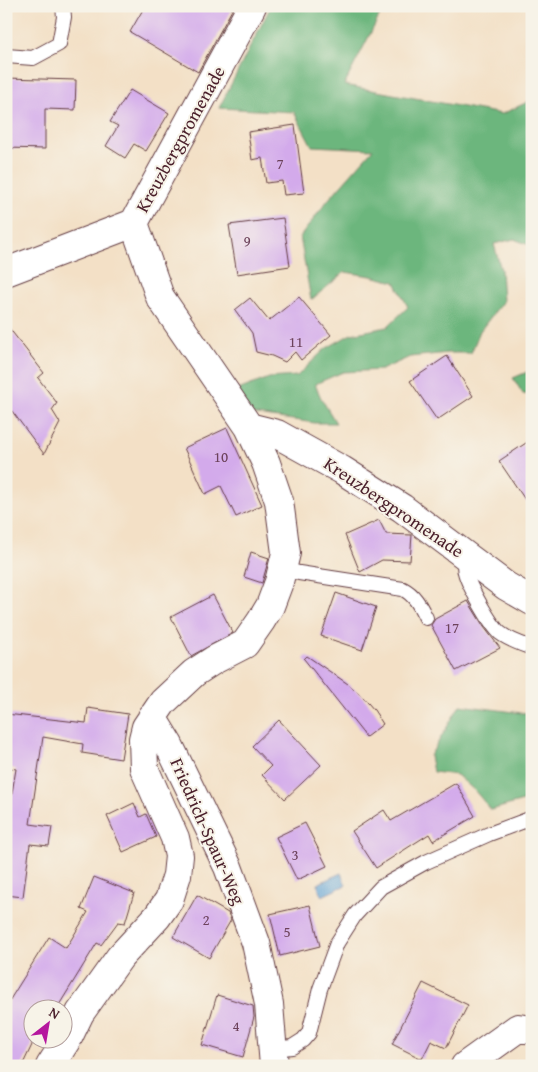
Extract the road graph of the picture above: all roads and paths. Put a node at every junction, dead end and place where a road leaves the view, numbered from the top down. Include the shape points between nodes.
1 (63, 6) edge
2 (252, 6) edge
3 (6, 56) edge
4 (134, 223) junction
5 (6, 272) edge
6 (249, 427) junction
7 (468, 557) junction
8 (283, 569) junction
9 (532, 601) edge
10 (426, 618) dead end
11 (532, 648) edge
12 (152, 717) junction
13 (532, 818) edge
14 (532, 1030) edge
15 (273, 1057) edge
16 (50, 1066) edge
17 (465, 1066) edge

1 - 3 lane via 59,44 33,58
2 - 4 street, Kreuzbergpromenade
4 - 5 street
4 - 6 street, Kreuzbergpromenade via 160,297
6 - 7 street, Kreuzbergpromenade via 277,434 342,470 402,508
6 - 8 street, Kreuzbergpromenade via 279,501 286,553
7 - 9 street, Kreuzbergpromenade
7 - 11 lane via 465,572 495,627 509,639
8 - 10 lane via 403,589 416,600
8 - 12 street, Kreuzbergpromenade via 270,606 245,644 194,673
12 - 15 street, Friedrich-Spaur-Weg via 169,745 228,867 256,943 269,1004
12 - 16 street, Kreuzbergpromenade via 143,739 144,768 175,838 179,856 178,875 169,900 120,957 80,1013
13 - 15 lane via 426,862 381,887 355,915 337,943 309,1033
14 - 17 street via 518,1028

